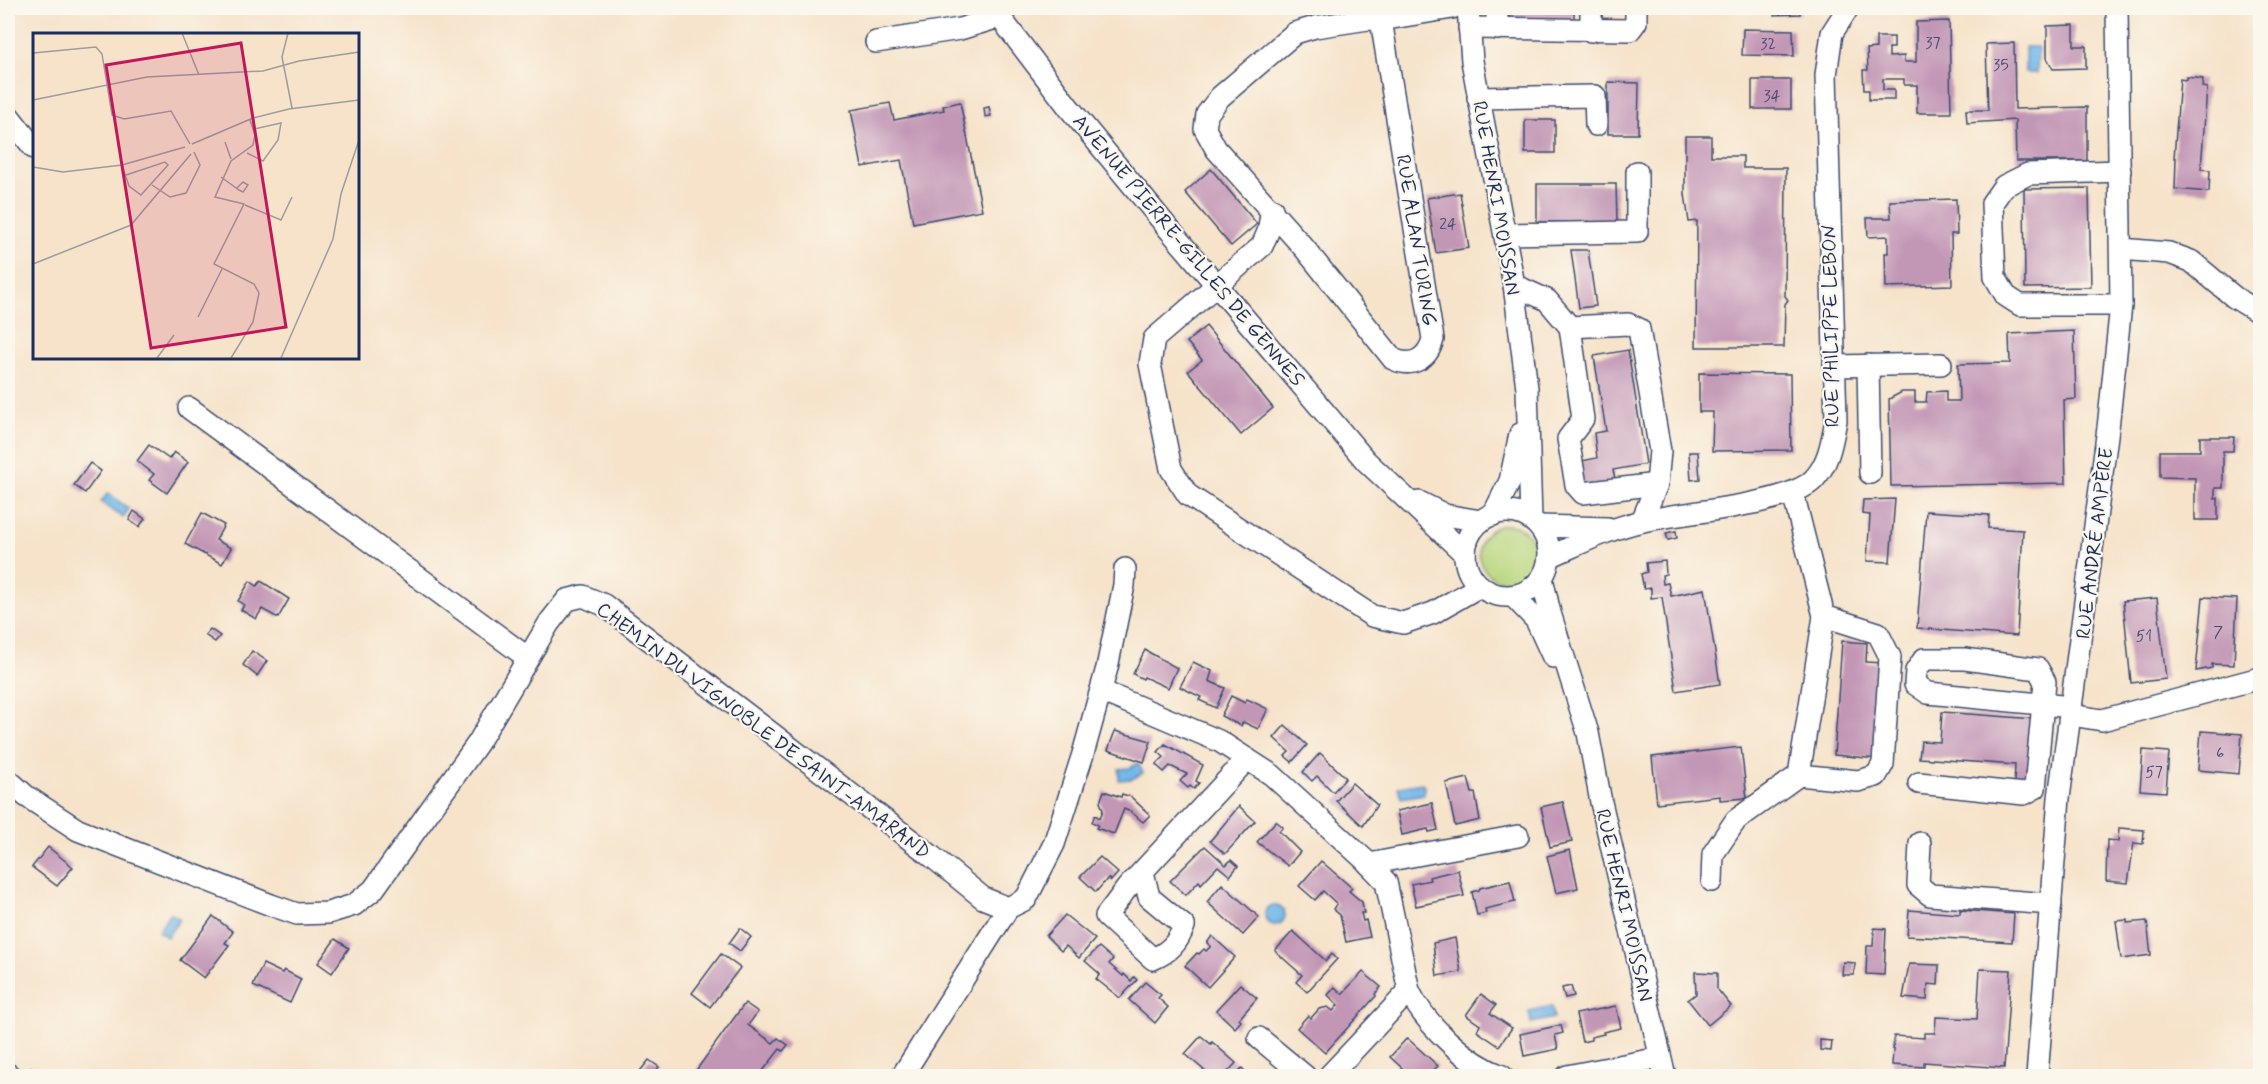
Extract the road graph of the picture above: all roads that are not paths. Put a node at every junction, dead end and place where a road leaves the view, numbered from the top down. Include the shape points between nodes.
1 (1452, 8) edge
2 (1497, 8) edge
3 (1592, 8) edge
4 (1636, 8) edge
5 (1848, 8) edge
6 (2117, 8) edge
7 (996, 12) edge
8 (1468, 18) edge
9 (1381, 20) junction
10 (1497, 29) junction
11 (1591, 31) junction
12 (876, 42) dead end
13 (1478, 98) junction
14 (8, 115) edge
15 (1596, 124) dead end
16 (33, 147) edge
17 (2120, 171) junction
18 (1637, 172) dead end
19 (1272, 209) junction
20 (1505, 234) junction
21 (1262, 246) junction
22 (1305, 249) junction
23 (2121, 249) junction
24 (1217, 285) junction
25 (1514, 285) junction
26 (2121, 305) junction
27 (2260, 313) edge
28 (1570, 327) junction
29 (1941, 364) dead end
30 (1868, 365) junction
31 (1834, 366) junction
32 (1527, 388) junction
33 (189, 408) dead end
34 (1870, 473) dead end
35 (1657, 484) junction
36 (1392, 487) junction
37 (1793, 493) junction
38 (1487, 518) junction
39 (1642, 521) junction
40 (1535, 523) junction
41 (1620, 528) junction
42 (1465, 554) junction
43 (1549, 557) junction
44 (1125, 569) dead end
45 (1542, 578) junction
46 (1480, 586) junction
47 (1513, 596) junction
48 (1824, 616) junction
49 (528, 658) junction
50 (2260, 678) edge
51 (1101, 691) junction
52 (2042, 704) junction
53 (2072, 711) junction
54 (1588, 733) junction
55 (1247, 759) junction
56 (1799, 775) junction
57 (8, 780) edge
58 (1919, 783) dead end
59 (1518, 836) dead end
60 (1920, 843) dead end
61 (1369, 864) junction
62 (1143, 872) dead end
63 (1712, 881) dead end
64 (2051, 904) junction
65 (1008, 908) junction
66 (1409, 991) junction
67 (1259, 1038) dead end
68 (1663, 1067) edge
69 (1577, 1076) edge
70 (902, 1077) edge
71 (1305, 1077) edge
72 (1329, 1077) edge
73 (1502, 1077) edge
74 (2037, 1077) edge

1 - 9 street, RUE ALAN TURING
2 - 10 street
3 - 11 street
4 - 11 street via 1636,22 1630,30
5 - 31 street, RUE PHILIPPE LEBON via 1832,33 1826,75
6 - 17 street, RUE ANDRÉ AMPÈRE
7 - 12 street via 960,29
7 - 24 street, AVENUE PIERRE-GILLES DE GENNES via 1070,109
8 - 10 street
8 - 13 street, RUE HENRI MOISSAN
9 - 19 street, RUE ALAN TURING via 1357,20 1295,33 1220,97 1207,114 1205,129 1216,149
9 - 22 street, RUE ALAN TURING via 1433,339 1425,356 1410,363 1393,359
10 - 11 street
13 - 15 street via 1595,96
13 - 20 street, RUE HENRI MOISSAN
14 - 16 street
17 - 23 street, RUE ANDRÉ AMPÈRE
17 - 26 street via 2028,174 2004,186 1992,203 1995,277 2006,296 2020,305
18 - 20 street via 1637,232
19 - 21 street
19 - 22 street, RUE ALAN TURING
20 - 25 street, RUE HENRI MOISSAN
21 - 22 street via 1281,244
21 - 24 street
23 - 26 street, RUE ANDRÉ AMPÈRE
23 - 27 street via 2169,253 2191,261
24 - 36 street, AVENUE PIERRE-GILLES DE GENNES
24 - 46 street via 1154,339 1150,364 1171,470 1188,495 1372,616 1403,623 1433,613
25 - 28 street via 1547,300
25 - 32 street, RUE HENRI MOISSAN
26 - 53 street, RUE ANDRÉ AMPÈRE
28 - 35 street via 1628,324 1639,330 1660,451
28 - 35 street via 1583,419 1568,439 1576,484 1583,493
29 - 30 street
30 - 31 street
30 - 34 street
31 - 37 street, RUE PHILIPPE LEBON via 1836,420 1829,455 1814,480
32 - 38 street, RUE HENRI MOISSAN via 1510,481
32 - 40 street, RUE HENRI MOISSAN
33 - 49 street
35 - 39 street
36 - 38 street, AVENUE PIERRE-GILLES DE GENNES via 1445,515
36 - 42 street, AVENUE PIERRE-GILLES DE GENNES
37 - 39 street, RUE PHILIPPE LEBON
37 - 48 street
38 - 40 street via 1512,513
38 - 42 street via 1473,530
39 - 41 street, RUE PHILIPPE LEBON
40 - 41 street, RUE PHILIPPE LEBON
40 - 43 street via 1549,546
41 - 43 street, RUE PHILIPPE LEBON
42 - 46 street via 1472,577
43 - 45 street
44 - 51 street
45 - 47 street
45 - 54 street, RUE HENRI MOISSAN
46 - 47 street
47 - 54 street, RUE HENRI MOISSAN via 1536,620
48 - 56 street
48 - 56 street via 1878,633 1890,657 1883,764 1876,776 1858,781
49 - 57 street, CHEMIN DU VIGNOBLE DE SAINT-AMARAND via 478,743 373,890 354,905 328,913 297,914 78,830
49 - 65 street, CHEMIN DU VIGNOBLE DE SAINT-AMARAND via 567,600 583,596 604,605 983,898
50 - 53 street via 2102,720
51 - 55 street via 1219,741
51 - 65 street via 1054,844 1026,899
52 - 52 street via 1928,693 1915,684 1916,671 1924,659 1965,659 2038,669 2045,682
52 - 53 street
52 - 58 street via 2035,788 2024,794
53 - 64 street, RUE ANDRÉ AMPÈRE via 2059,798
54 - 68 street, RUE HENRI MOISSAN
55 - 61 street via 1272,775
55 - 62 street
56 - 63 street via 1736,820 1713,854
59 - 61 street
60 - 64 street via 1918,885 1930,895
61 - 66 street via 1386,882
64 - 74 street, RUE ANDRÉ AMPÈRE
65 - 70 street
66 - 72 street
66 - 73 street via 1456,1050
67 - 71 street
68 - 69 street

